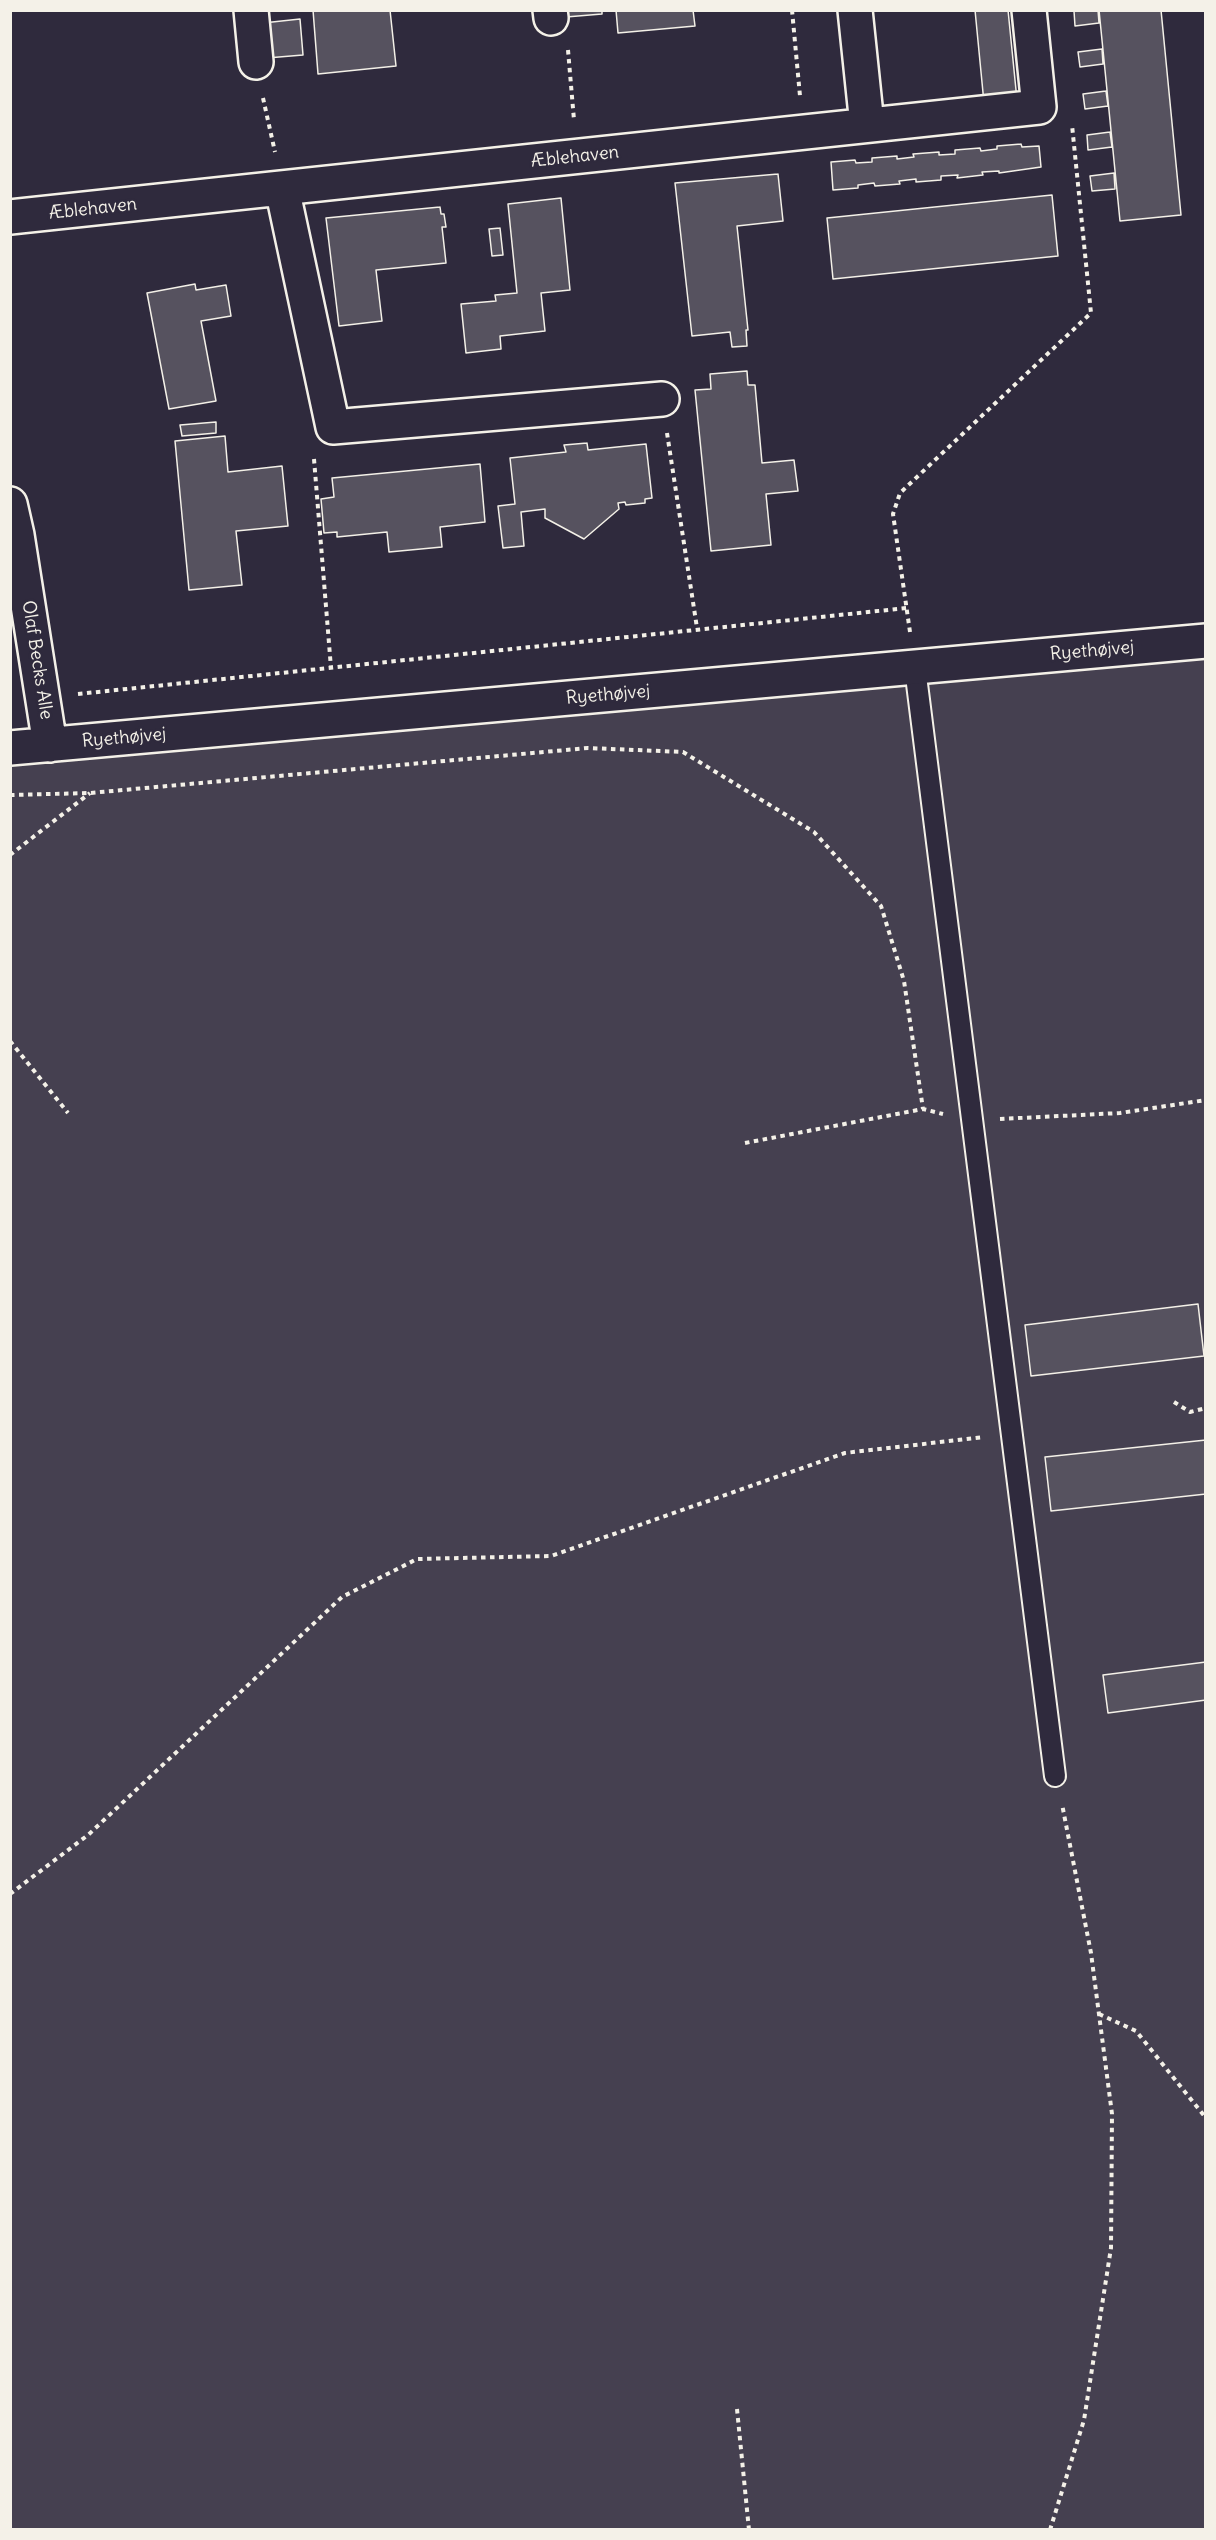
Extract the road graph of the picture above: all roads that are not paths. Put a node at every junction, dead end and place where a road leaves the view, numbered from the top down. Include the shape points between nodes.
1 (251, 10) edge
2 (855, 10) edge
3 (1029, 10) edge
4 (256, 62) road end
5 (867, 125) junction
6 (282, 188) junction
7 (10, 217) edge
8 (662, 399) road end
9 (10, 504) edge
10 (1206, 641) edge
11 (915, 668) junction
12 (50, 745) junction
13 (10, 748) edge
14 (1055, 1776) road end

1 - 4 street
2 - 5 street
3 - 5 street, Æblehaven via 1039,107
5 - 6 street, Æblehaven
6 - 7 street, Æblehaven
6 - 8 street via 333,427
9 - 12 street, Olaf Becks Alle
10 - 11 street, Ryethøjvej
11 - 12 street, Ryethøjvej
11 - 14 lane
12 - 13 street, Ryethøjvej

